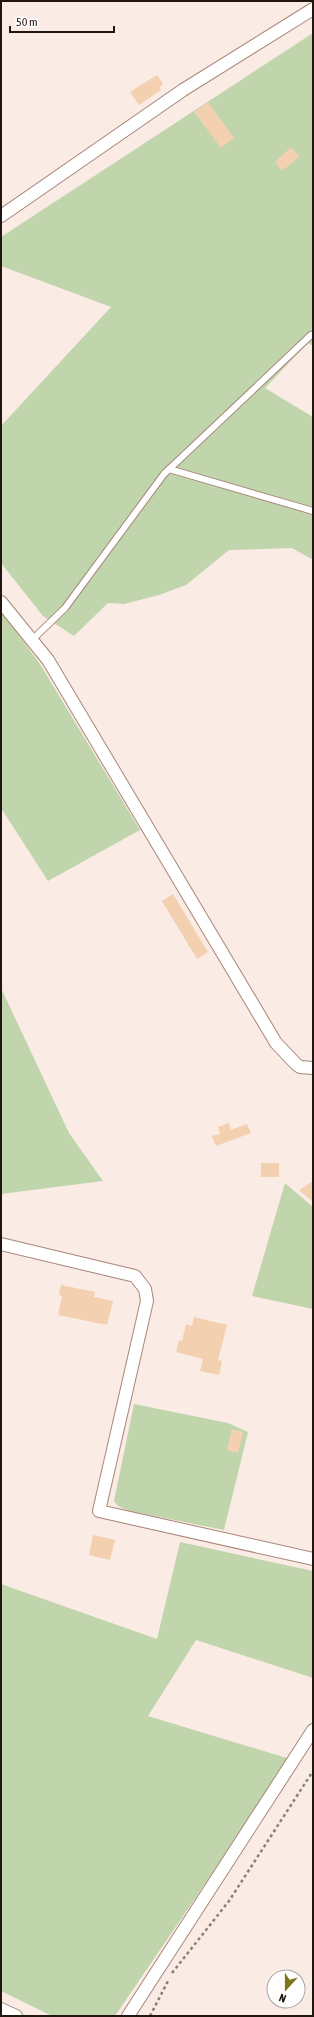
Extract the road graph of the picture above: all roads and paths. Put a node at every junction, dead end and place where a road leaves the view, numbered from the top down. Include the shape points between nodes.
1 (313, 9) edge
2 (1, 216) edge
3 (311, 335) dead end
4 (170, 469) junction
5 (313, 511) edge
6 (1, 602) edge
7 (32, 640) junction
8 (313, 1068) edge
9 (1, 1244) edge
10 (313, 1559) edge
11 (313, 1730) edge
12 (313, 1770) edge
13 (1, 2009) edge
14 (16, 2016) edge
15 (128, 2016) edge
16 (150, 2016) edge

1 - 2 street via 183,90
3 - 4 lane
4 - 5 lane
4 - 7 lane via 65,608
6 - 7 street
7 - 8 street via 48,660 99,744 265,1027 296,1064
9 - 10 street via 135,1276 145,1289 146,1301 99,1511
11 - 15 street
12 - 16 path via 229,1901 169,1977
13 - 14 street

